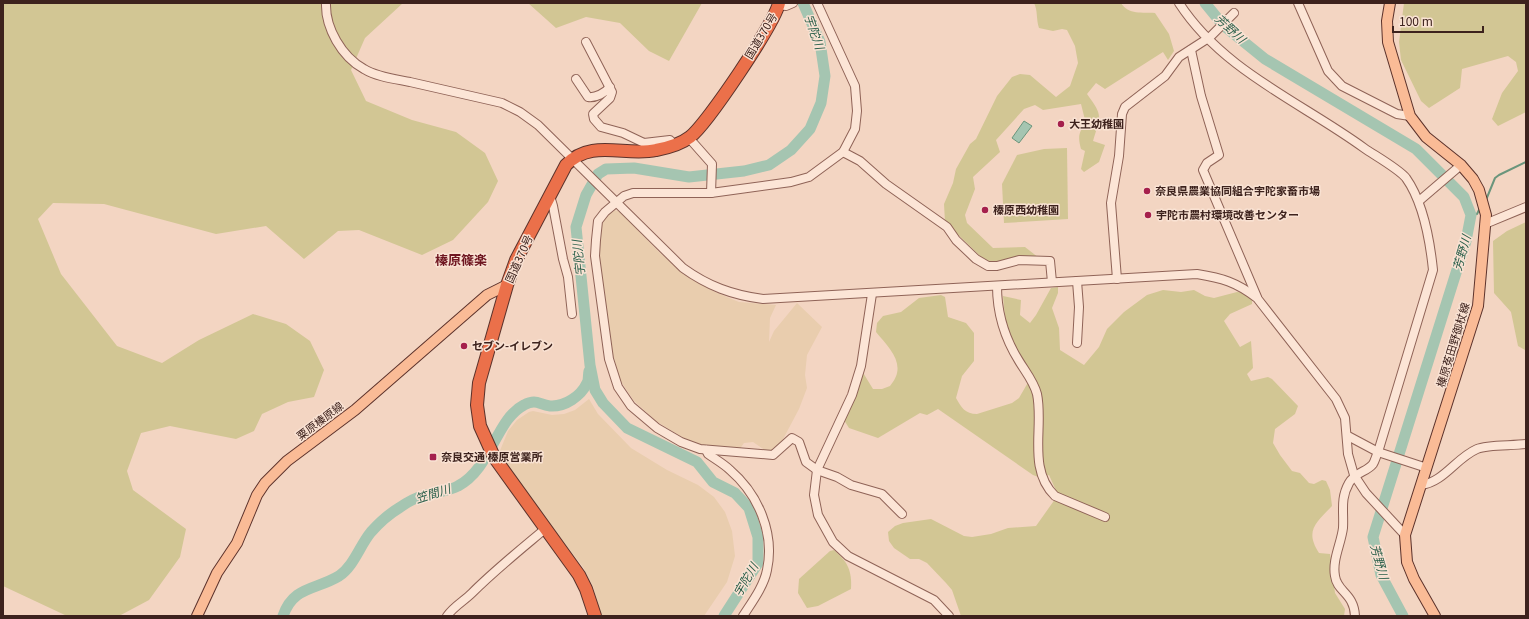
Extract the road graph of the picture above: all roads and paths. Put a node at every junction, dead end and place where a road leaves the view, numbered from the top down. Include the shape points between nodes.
1 (326, 3) edge
2 (818, 3) edge
3 (1179, 3) edge
4 (1298, 3) edge
5 (1390, 3) edge
6 (784, 4) edge
7 (1234, 13) dead end
8 (1209, 37) junction
9 (586, 42) dead end
10 (1191, 50) junction
11 (576, 79) dead end
12 (610, 87) junction
13 (1410, 116) junction
14 (689, 138) junction
15 (674, 145) junction
16 (843, 152) junction
17 (576, 163) junction
18 (1458, 167) junction
19 (712, 191) junction
20 (550, 196) junction
21 (1419, 200) junction
22 (615, 201) junction
23 (1526, 207) edge
24 (1485, 224) junction
25 (1117, 279) junction
26 (1077, 281) junction
27 (1052, 282) junction
28 (507, 285) junction
29 (997, 286) junction
30 (872, 294) junction
31 (1257, 298) junction
32 (572, 314) dead end
33 (1077, 343) dead end
34 (1348, 436) junction
35 (1526, 444) edge
36 (706, 450) junction
37 (1381, 453) junction
38 (1424, 467) junction
39 (817, 470) junction
40 (1354, 475) junction
41 (1421, 485) junction
42 (902, 514) dead end
43 (1104, 516) dead end
44 (545, 529) junction
45 (1404, 533) junction
46 (197, 616) edge
47 (447, 616) edge
48 (595, 616) edge
49 (743, 616) edge
50 (949, 616) edge
51 (1355, 616) edge
52 (1435, 616) edge

1 - 17 street via 329,23 335,37 345,54 364,69 375,74 502,103 520,112 538,126
2 - 16 street via 855,86 855,129
3 - 8 street
4 - 13 street via 1328,71 1342,86 1397,114
5 - 13 main road, 榛原菟田野御杖線 via 1387,21 1388,42
6 - 14 highway, 国道370号 via 700,129
7 - 8 street
8 - 10 street
8 - 21 street via 1253,77 1354,141 1405,177
9 - 12 street
10 - 25 street via 1179,57 1165,76 1124,107 1111,203
10 - 31 street via 1219,155 1207,163 1203,170
11 - 12 street via 588,97 607,91
12 - 15 street via 610,98 593,114 598,125 644,143 670,140
13 - 18 main road, 榛原菟田野御杖線 via 1426,137
14 - 15 highway, 国道370号
14 - 19 street via 712,164
15 - 17 highway, 国道370号 via 655,151 594,150
16 - 19 street via 809,177 791,182
16 - 27 street via 855,158 886,184 947,227 956,240 976,259 988,266 1019,260 1050,261
17 - 20 highway, 国道370号 via 560,175
17 - 22 street
18 - 21 street
18 - 24 main road, 榛原菟田野御杖線 via 1480,190 1486,215
19 - 22 street via 644,192 624,196
20 - 28 highway, 国道370号 via 516,260
20 - 32 street via 568,277
21 - 37 street via 1433,270
22 - 30 street via 683,268 699,280 722,291 762,299
22 - 36 street via 598,221 595,256 609,359 614,377 631,406 657,428 681,442
23 - 24 street
24 - 38 main road, 榛原菟田野御杖線 via 1478,306 1464,355
25 - 26 street
25 - 31 street via 1197,274 1229,281
26 - 27 street
26 - 33 street
27 - 29 street
28 - 44 highway, 国道370号 via 477,395 478,416 491,450
28 - 46 main road, 粟原榛原線 via 487,296 355,410 287,461 264,483 238,543 217,573
29 - 30 street
29 - 43 street via 997,306 1002,326 1036,392 1039,461 1044,481 1055,496
30 - 39 street via 861,366 852,395
31 - 34 street via 1336,399 1345,418
34 - 37 street
34 - 40 street via 1348,454
35 - 41 street via 1509,447 1486,446 1477,449 1432,483
36 - 39 street via 773,455 792,438 799,442 806,462
36 - 49 street via 730,470 755,499 768,534 767,570 760,588
37 - 38 street
37 - 40 street via 1372,465
38 - 41 main road, 榛原菟田野御杖線
39 - 42 street via 837,477 850,486 882,494
39 - 50 street via 814,495 816,504 823,526 833,542 848,556 934,600
40 - 45 street via 1366,493
40 - 51 street via 1343,500 1343,528 1334,566 1336,582 1350,598 1355,607
41 - 45 main road, 榛原菟田野御杖線
44 - 47 street via 484,579
44 - 48 highway, 国道370号 via 579,575
45 - 52 main road, 榛原菟田野御杖線 via 1407,562

